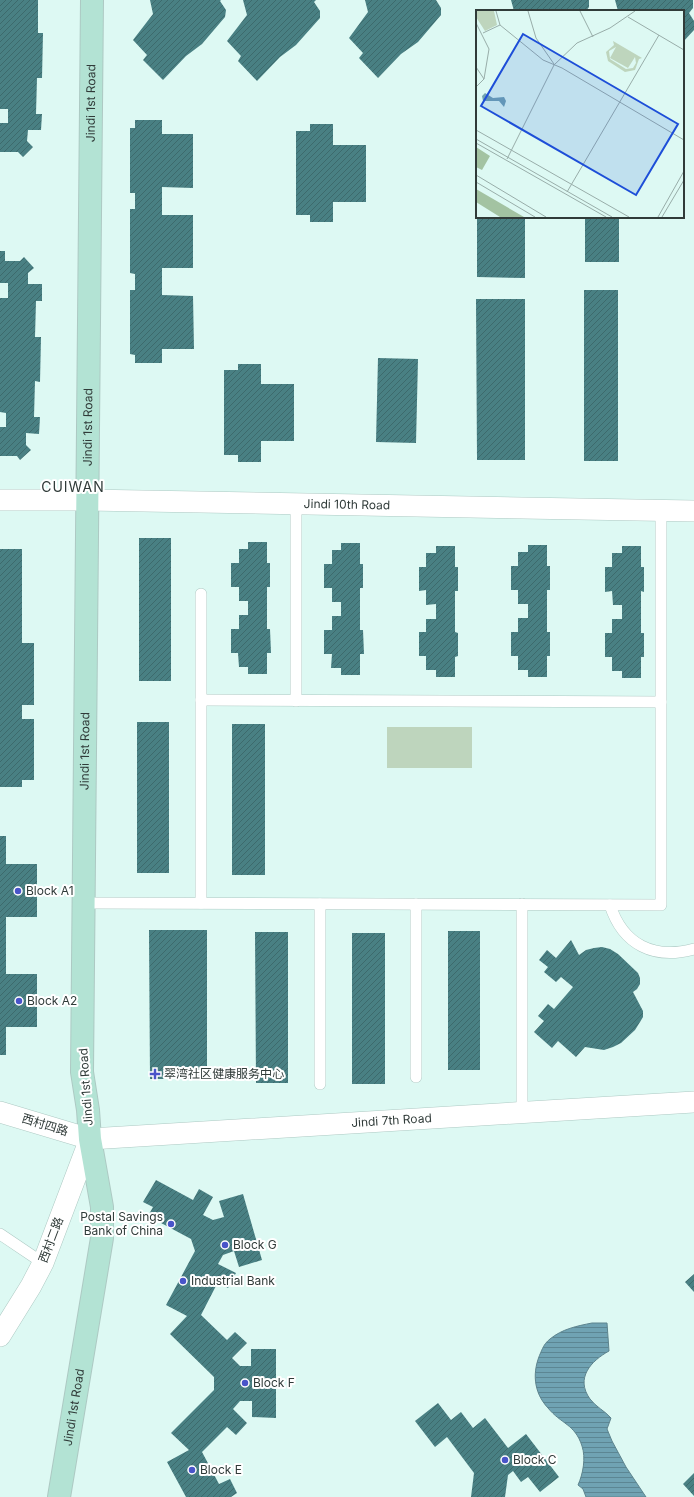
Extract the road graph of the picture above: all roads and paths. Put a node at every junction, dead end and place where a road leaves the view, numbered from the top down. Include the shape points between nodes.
1 (92, 0) edge
2 (0, 500) edge
3 (87, 500) junction
4 (296, 504) junction
5 (661, 510) junction
6 (694, 511) edge
7 (201, 594) dead end
8 (201, 700) junction
9 (296, 701) junction
10 (661, 702) junction
11 (84, 903) junction
12 (201, 903) junction
13 (320, 904) junction
14 (416, 904) junction
15 (522, 904) junction
16 (610, 905) junction
17 (694, 949) edge
18 (416, 1077) dead end
19 (320, 1084) dead end
20 (694, 1102) edge
21 (0, 1112) edge
22 (522, 1112) junction
23 (90, 1139) junction
24 (0, 1234) edge
25 (43, 1263) junction
26 (0, 1336) edge
27 (59, 1497) edge

1 - 3 street, Jindi 1st Road
2 - 3 street, Jindi 10th Road
3 - 4 street, Jindi 10th Road
3 - 11 street, Jindi 1st Road
4 - 5 street, Jindi 10th Road
4 - 9 lane
5 - 6 street, Jindi 10th Road
5 - 10 lane
7 - 8 lane
8 - 9 lane
8 - 12 lane
9 - 10 lane
10 - 16 lane via 661,905
11 - 12 lane
11 - 23 street, Jindi 1st Road via 82,1072
12 - 13 lane
13 - 14 lane
13 - 19 lane
14 - 15 lane
14 - 18 lane
15 - 16 lane
15 - 22 lane
16 - 17 lane via 621,929 642,947 668,953
20 - 22 street, Jindi 7th Road
21 - 23 street, 西村四路
22 - 23 street, Jindi 7th Road
23 - 25 street, 西村二路
23 - 27 street, Jindi 1st Road via 102,1207 102,1238
24 - 25 lane
25 - 26 street, 西村二路

